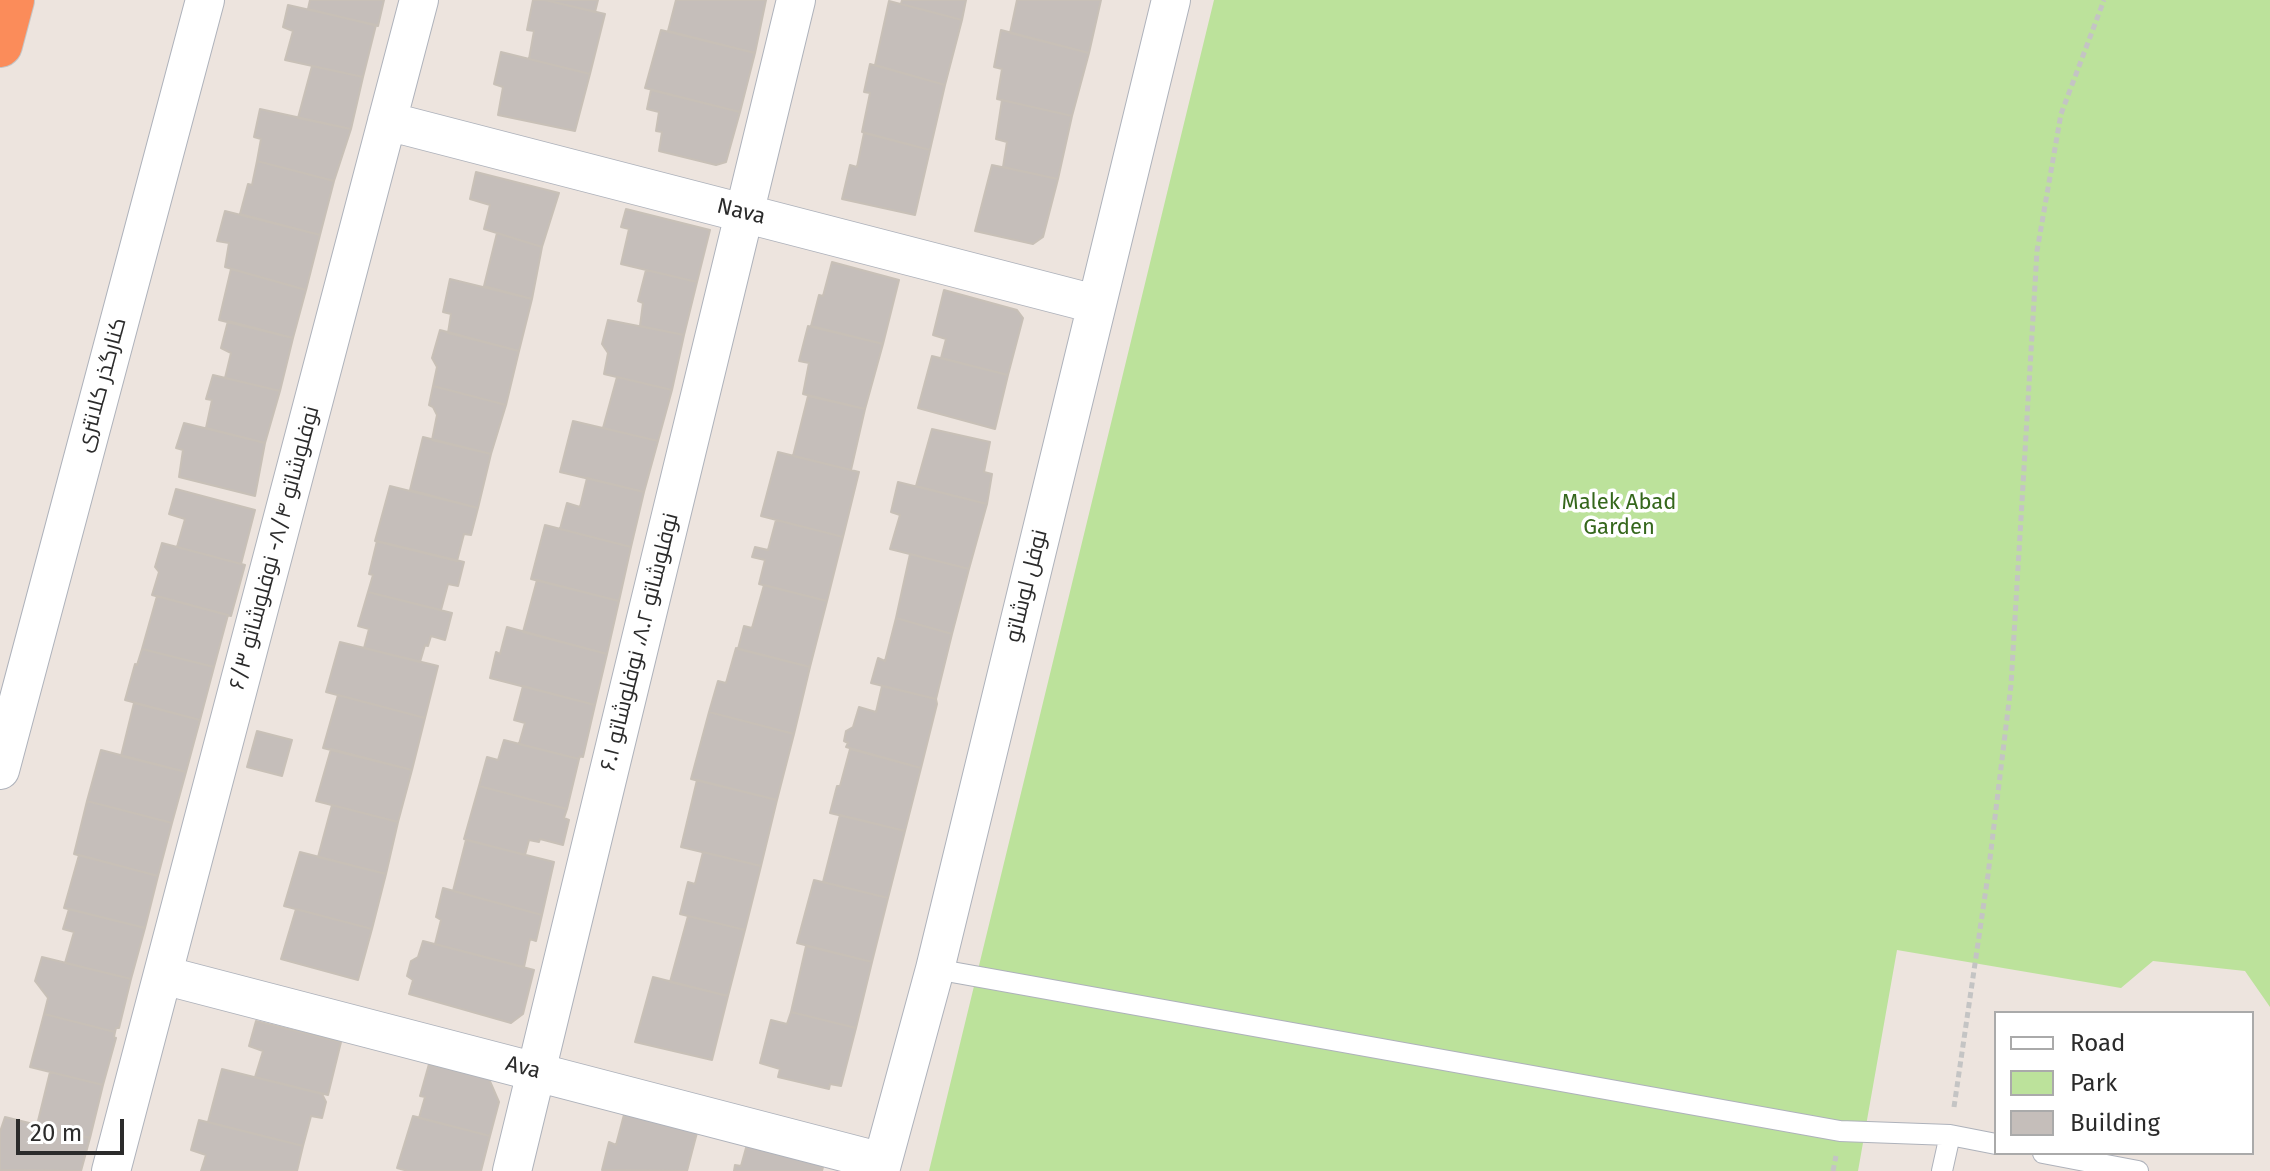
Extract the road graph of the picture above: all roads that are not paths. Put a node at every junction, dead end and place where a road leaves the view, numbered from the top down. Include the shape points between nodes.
1 (12, 0) edge
2 (205, 0) edge
3 (419, 0) edge
4 (796, 0) edge
5 (1171, 0) edge
6 (0, 45) edge
7 (387, 121) junction
8 (744, 213) junction
9 (1095, 304) junction
10 (0, 770) edge
11 (935, 969) junction
12 (163, 975) junction
13 (536, 1071) junction
14 (1950, 1135) junction
15 (1994, 1144) edge
16 (2054, 1155) edge
17 (881, 1166) edge
18 (111, 1171) edge
19 (512, 1171) edge
20 (1942, 1171) edge
21 (2138, 1171) edge

1 - 6 highway
2 - 10 street, کنارگذر کلانتری
3 - 7 street, نوفلوشاتو ۸/۴- نوفلوشاتو ۶/۳
4 - 8 street, نوفلوشاتو ۸.۲، نوفلوشاتو ۶.۱
5 - 9 street, نوفل لوشاتو
7 - 8 street, Nava
7 - 12 street, نوفلوشاتو ۸/۴- نوفلوشاتو ۶/۳
8 - 9 street, Nava
8 - 13 street, نوفلوشاتو ۸.۲، نوفلوشاتو ۶.۱
9 - 11 street, نوفل لوشاتو
11 - 14 lane via 1840,1131
11 - 17 street, نوفل لوشاتو
12 - 13 street, Ava
12 - 18 street, نوفلوشاتو ۸/۴- نوفلوشاتو ۶/۳
13 - 17 street, Ava
13 - 19 street, نوفلوشاتو ۸.۲، نوفلوشاتو ۶.۱
14 - 15 lane
14 - 20 lane
16 - 21 lane

